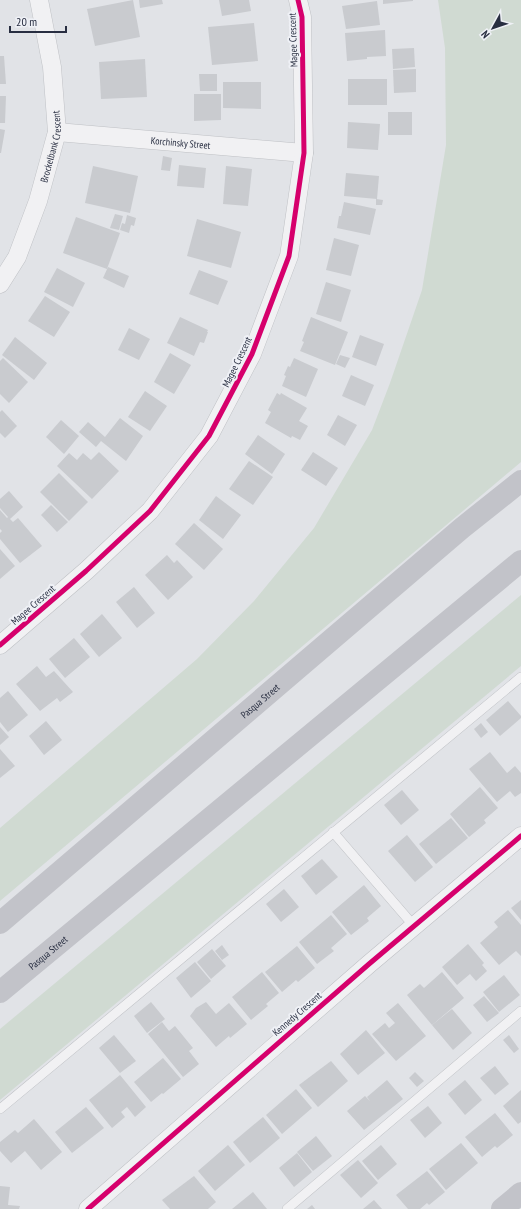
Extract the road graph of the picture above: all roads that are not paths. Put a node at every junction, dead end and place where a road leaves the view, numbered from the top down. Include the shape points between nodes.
1 (39, 0) edge
2 (298, 0) edge
3 (57, 132) junction
4 (304, 153) junction
5 (0, 284) edge
6 (521, 481) edge
7 (521, 561) edge
8 (0, 645) edge
9 (521, 677) edge
10 (333, 832) junction
11 (521, 836) edge
12 (0, 923) edge
13 (414, 926) junction
14 (0, 992) edge
15 (521, 1011) edge
16 (0, 1108) edge
17 (521, 1193) edge
18 (88, 1209) edge
19 (287, 1209) edge
20 (502, 1209) edge

1 - 3 street, Brockelbank Crescent via 52,67
2 - 4 street, Magee Crescent via 302,17
3 - 4 street, Korchinsky Street
3 - 5 street, Brockelbank Crescent via 38,201 17,257
4 - 8 street, Magee Crescent via 289,256 252,354 209,436 150,511 86,572
6 - 12 main road, Pasqua Street via 462,528
7 - 14 main road, Pasqua Street
9 - 10 lane
10 - 13 lane
10 - 16 lane
11 - 13 street, Kennedy Crescent
13 - 18 street, Kennedy Crescent
15 - 19 lane
17 - 20 main road

